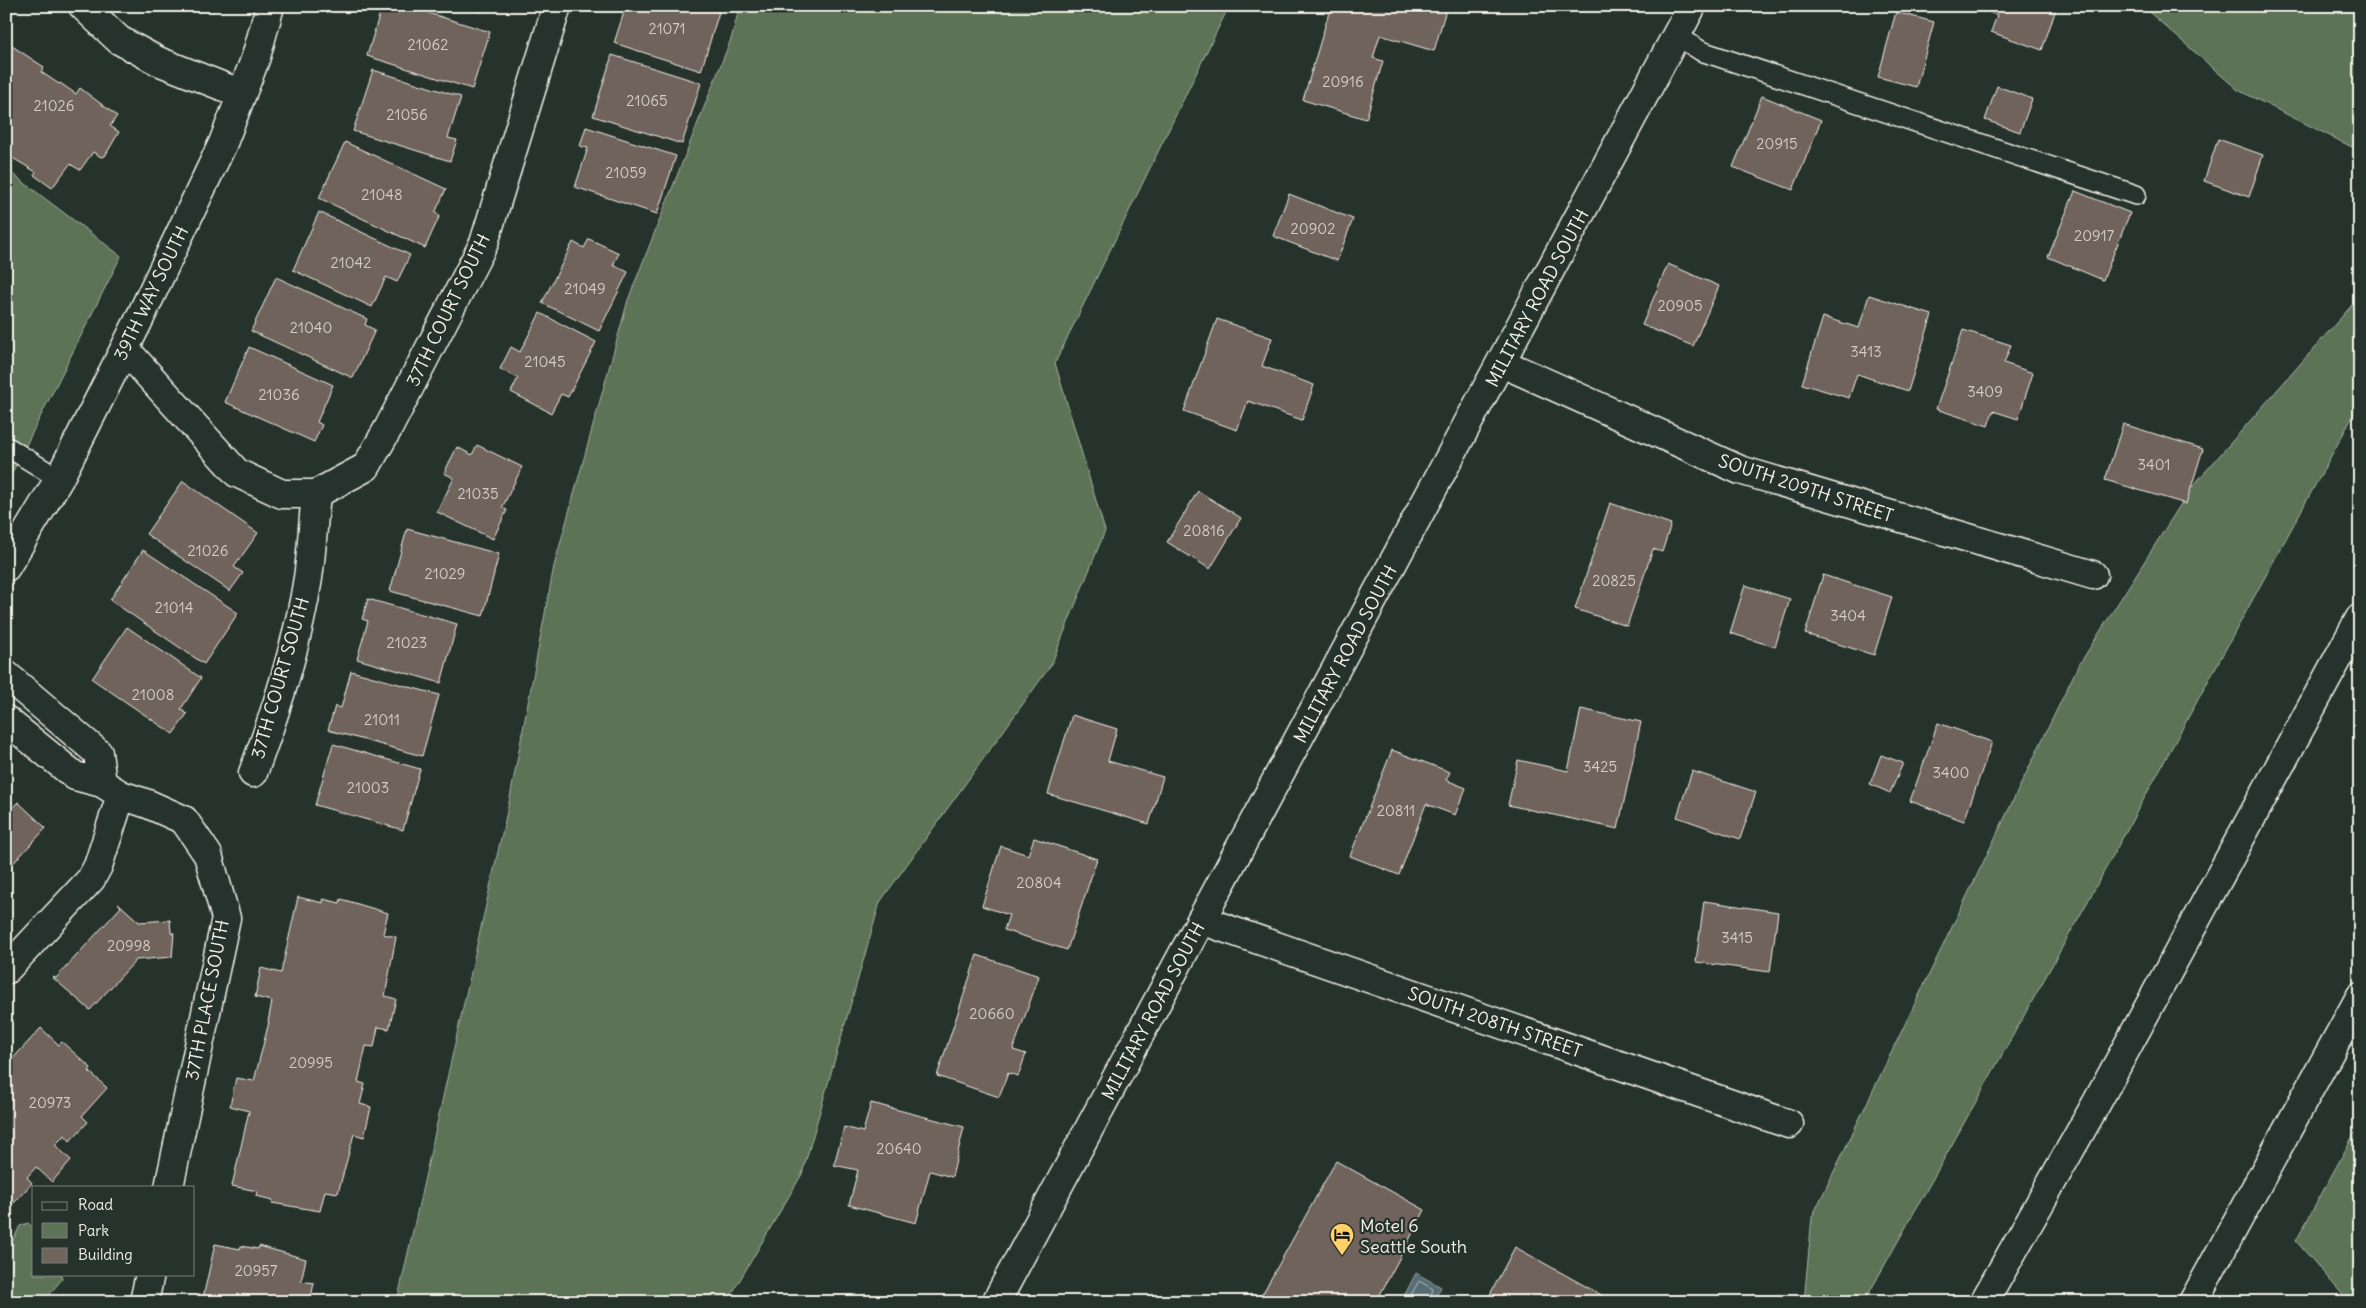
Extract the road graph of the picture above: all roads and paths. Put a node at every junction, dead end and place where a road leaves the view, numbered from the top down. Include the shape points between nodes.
1 (83, 6) edge
2 (270, 6) edge
3 (557, 6) edge
4 (1692, 6) edge
5 (1676, 35) junction
6 (242, 94) junction
7 (2136, 195) dead end
8 (125, 349) junction
9 (1502, 363) junction
10 (6, 446) edge
11 (59, 479) junction
12 (316, 494) junction
13 (6, 567) edge
14 (2093, 575) dead end
15 (2360, 618) edge
16 (6, 675) edge
17 (6, 720) edge
18 (253, 773) dead end
19 (112, 789) junction
20 (1201, 920) junction
21 (6, 970) edge
22 (2360, 997) edge
23 (1789, 1124) dead end
24 (169, 1186) edge
25 (150, 1276) edge
26 (144, 1302) edge
27 (996, 1302) edge
28 (1984, 1302) edge
29 (2193, 1302) edge

1 - 6 main road via 119,40 158,61
2 - 6 main road, 39TH WAY SOUTH
3 - 12 main road, 37TH COURT SOUTH via 484,243 366,467
4 - 5 main road, MILITARY ROAD SOUTH
5 - 7 lane via 1701,51
5 - 9 main road, MILITARY ROAD SOUTH
6 - 8 main road, 39TH WAY SOUTH via 223,143
8 - 11 main road, 39TH WAY SOUTH
8 - 12 main road, 37TH COURT SOUTH via 237,473 282,494
9 - 14 main road, SOUTH 209TH STREET via 1740,470
9 - 20 main road, MILITARY ROAD SOUTH
10 - 11 lane
11 - 13 main road, 39TH WAY SOUTH
12 - 18 main road, 37TH COURT SOUTH via 307,579 292,647 268,733
15 - 28 main road via 2101,1096
16 - 19 main road via 98,753
17 - 19 main road, 37TH PLACE SOUTH via 75,776
19 - 21 main road via 98,866 91,878
19 - 24 main road, 37TH PLACE SOUTH via 184,820 208,855 226,918
20 - 23 main road, SOUTH 208TH STREET
20 - 27 main road, MILITARY ROAD SOUTH
22 - 29 main road
25 - 26 main road

